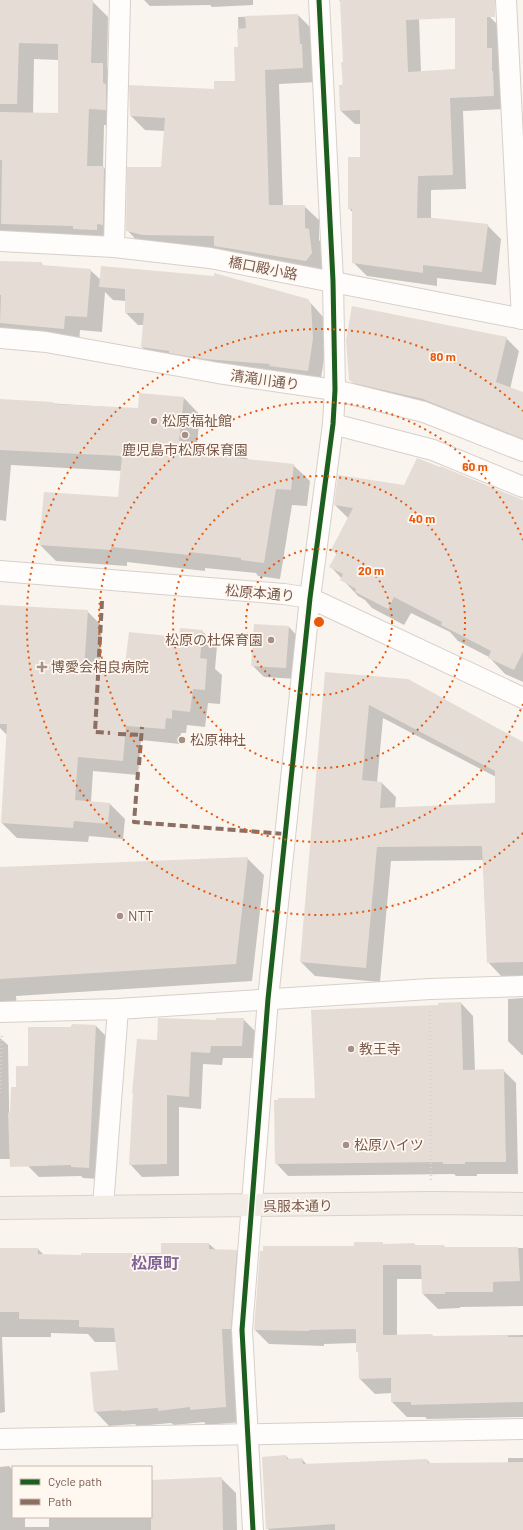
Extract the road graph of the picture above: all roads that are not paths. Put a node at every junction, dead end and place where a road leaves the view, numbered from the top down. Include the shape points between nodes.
1 (120, 0) edge
2 (319, 0) edge
3 (512, 1) edge
4 (0, 241) edge
5 (114, 247) junction
6 (333, 281) junction
7 (522, 319) edge
8 (0, 338) edge
9 (335, 390) junction
10 (333, 424) junction
11 (523, 451) edge
12 (523, 487) edge
13 (0, 571) edge
14 (310, 598) junction
15 (523, 698) edge
16 (523, 986) edge
17 (268, 999) junction
18 (118, 1009) junction
19 (2, 1012) edge
20 (523, 1204) edge
21 (251, 1206) junction
22 (0, 1208) edge
23 (103, 1208) junction
24 (523, 1429) edge
25 (247, 1434) junction
26 (0, 1439) edge
27 (253, 1530) edge

1 - 5 street
2 - 6 street
3 - 7 street
4 - 5 street, 橋口殿小路
5 - 6 street, 橋口殿小路 via 210,258
6 - 7 street, 橋口殿小路
6 - 9 street
8 - 9 street, 清滝川通り via 46,342 218,373
9 - 10 street
9 - 11 street, 清滝川通り via 424,412
10 - 12 street via 433,450
10 - 14 street
13 - 14 street, 松原本通り
14 - 15 street, 松原本通り
14 - 17 street
16 - 17 street
17 - 18 street
17 - 21 street
18 - 19 street
18 - 23 street
20 - 21 highway, 呉服本通り
21 - 23 highway, 呉服本通り
21 - 25 street via 242,1330
22 - 23 highway, 呉服本通り
24 - 25 street
25 - 26 street
25 - 27 street

